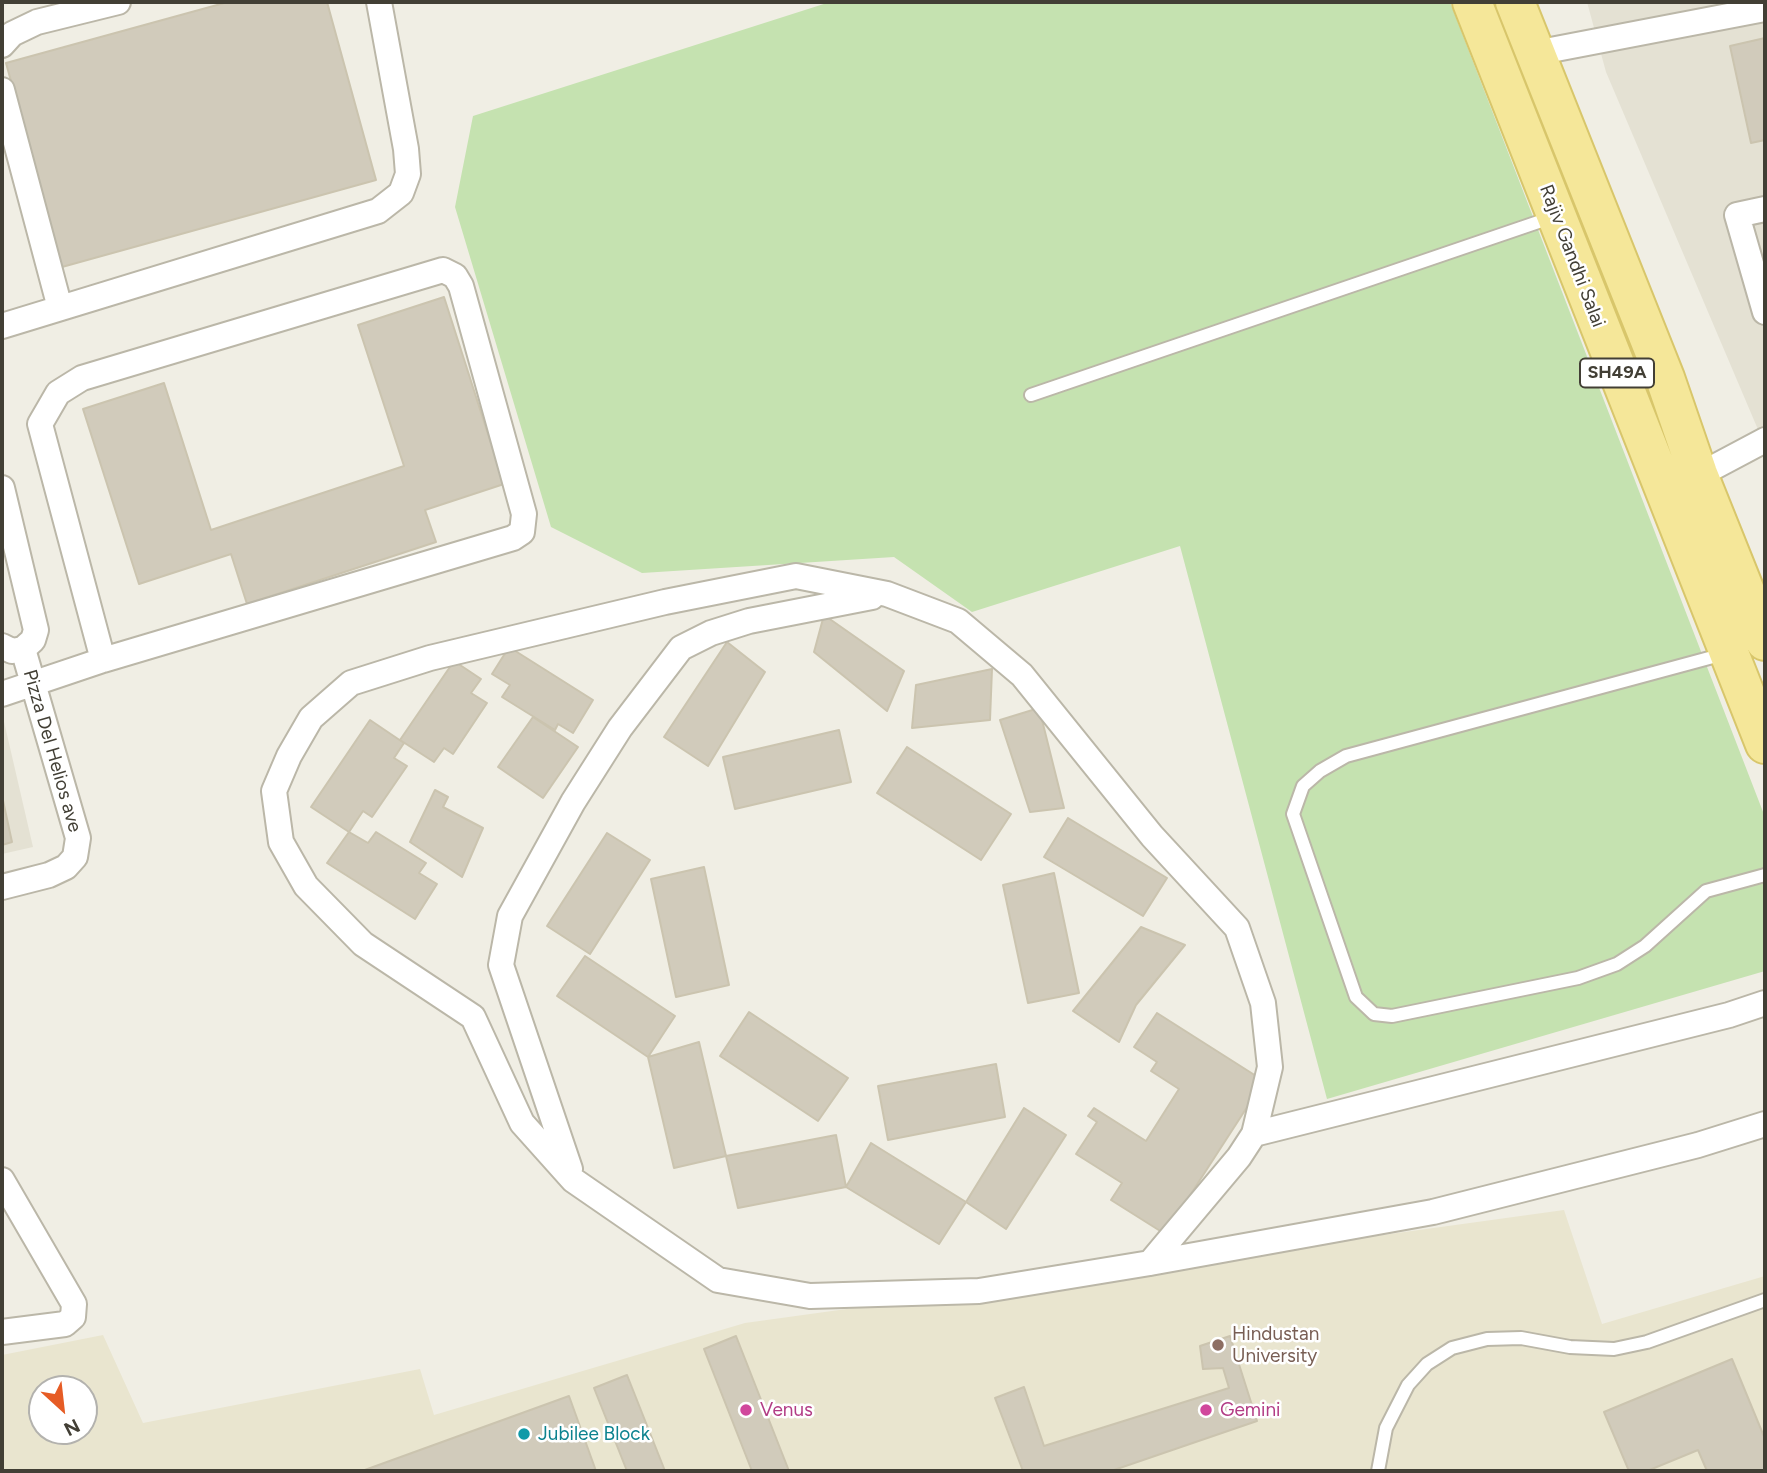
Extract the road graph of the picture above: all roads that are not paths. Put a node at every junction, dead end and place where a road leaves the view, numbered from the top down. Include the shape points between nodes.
1 (118, 2) edge
2 (379, 2) edge
3 (1472, 2) edge
4 (1515, 2) edge
5 (1765, 9) edge
6 (2, 45) edge
7 (1535, 53) junction
8 (2, 90) edge
9 (1765, 209) edge
10 (1557, 216) junction
11 (1761, 281) edge
12 (60, 308) junction
13 (1765, 312) edge
14 (2, 326) edge
15 (1031, 395) dead end
16 (1765, 440) edge
17 (1698, 474) junction
18 (2, 488) edge
19 (1665, 496) junction
20 (887, 594) junction
21 (1765, 641) edge
22 (13, 648) edge
23 (1729, 652) junction
24 (103, 660) junction
25 (34, 684) junction
26 (2, 694) edge
27 (1765, 744) edge
28 (1765, 875) edge
29 (2, 887) edge
30 (1765, 1003) edge
31 (1765, 1124) edge
32 (1254, 1133) junction
33 (2, 1180) edge
34 (573, 1180) junction
35 (1150, 1263) junction
36 (1765, 1300) edge
37 (2, 1332) edge
38 (1378, 1471) edge

1 - 6 street via 37,22 12,34
2 - 12 street via 407,149 408,174 401,193 378,211
3 - 10 main road, Rajiv Gandhi Salai / SH49A
4 - 7 main road, Rajiv Gandhi Salai / SH49A
5 - 7 street
7 - 17 main road, Rajiv Gandhi Salai / SH49A via 1665,378
8 - 12 street
9 - 11 street via 1737,215
10 - 15 lane
10 - 19 main road, Rajiv Gandhi Salai / SH49A
11 - 13 street
12 - 14 street
16 - 17 street
17 - 19 street
17 - 21 main road, Rajiv Gandhi Salai / SH49A
18 - 22 street, Pizza Del Helios ave via 36,630 33,640
19 - 23 main road, Rajiv Gandhi Salai / SH49A
20 - 32 street via 958,621 1022,675 1152,836 1237,929 1263,1003 1270,1067
20 - 34 street via 749,621 681,648 620,728 510,916 501,965
20 - 34 street via 796,576 664,602 430,659 351,683 311,718 289,756 274,791 281,842 306,886 363,944 473,1017 522,1123
22 - 25 street, Pizza Del Helios ave
23 - 27 main road, Rajiv Gandhi Salai / SH49A
23 - 28 lane via 1346,756 1303,786 1293,814 1356,998 1374,1014 1392,1016 1577,978 1617,964 1646,946 1706,891
24 - 24 street via 522,532 524,514 455,276 443,270 82,378 58,393 40,424
24 - 25 street
25 - 26 street
25 - 29 street, Pizza Del Helios ave via 78,838 75,857 49,875
30 - 32 street
31 - 35 street via 1433,1212
32 - 35 street
33 - 37 street via 75,1304 73,1317 65,1324
34 - 35 street via 718,1280 810,1296 979,1291
36 - 38 lane via 1647,1342 1614,1349 1521,1338 1487,1339 1452,1348 1427,1364 1408,1385 1386,1428

